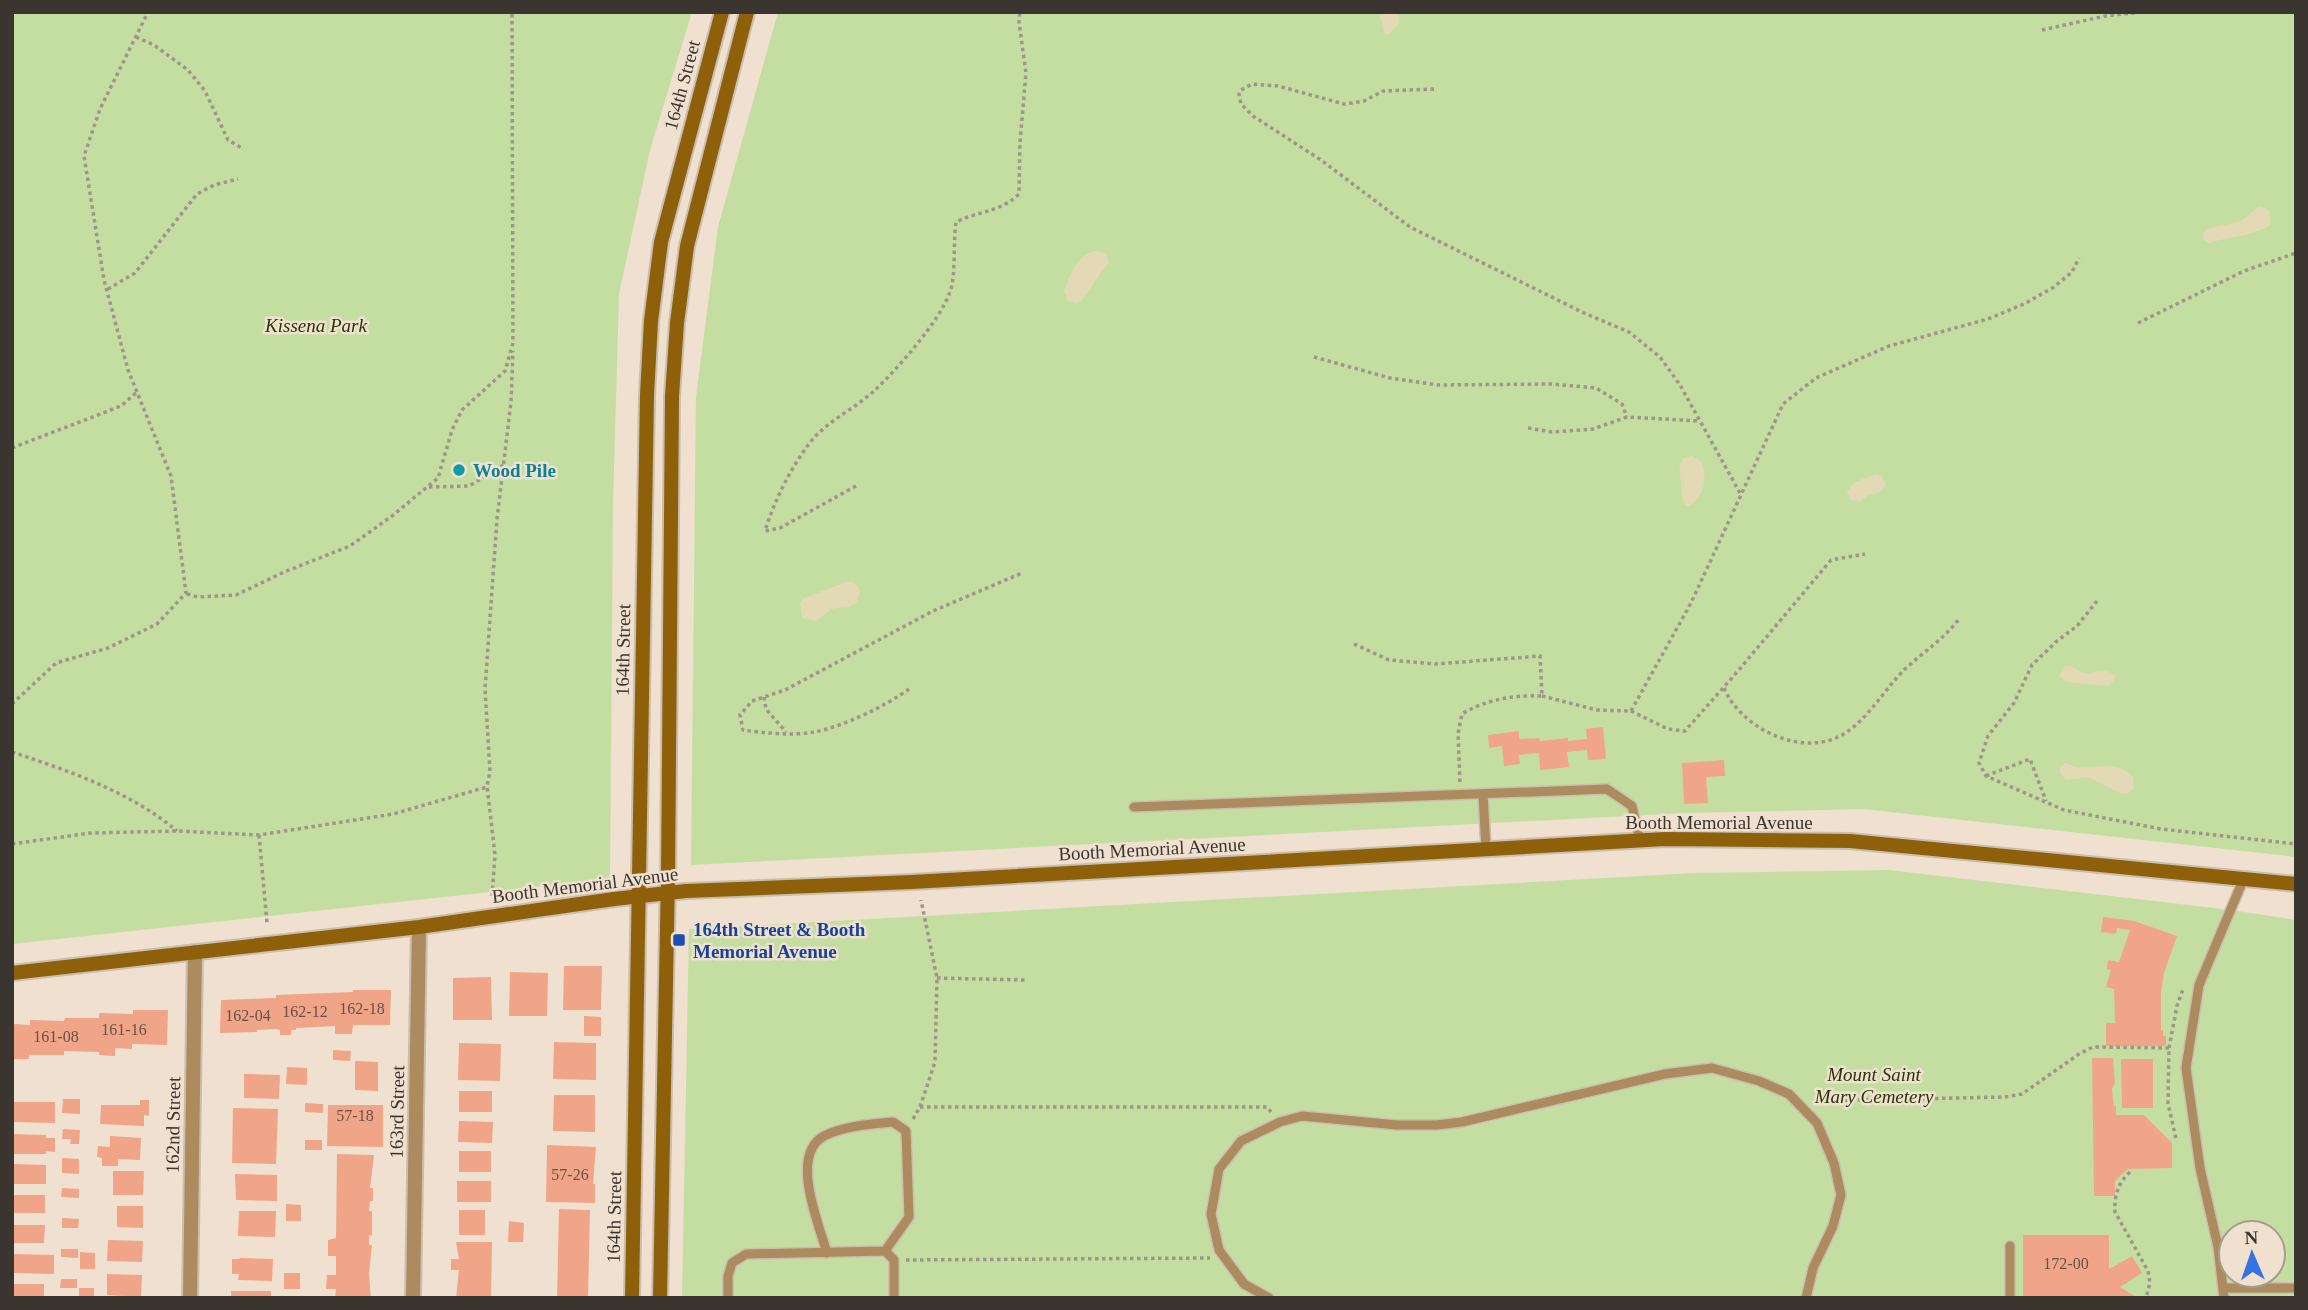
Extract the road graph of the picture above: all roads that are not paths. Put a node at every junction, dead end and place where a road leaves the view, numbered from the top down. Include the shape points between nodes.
1 (722, 12) edge
2 (747, 12) edge
3 (1483, 794) junction
4 (1134, 807) dead end
5 (1640, 841) junction
6 (1486, 849) junction
7 (2244, 878) junction
8 (2296, 884) edge
9 (667, 893) junction
10 (638, 896) junction
11 (419, 928) junction
12 (195, 952) junction
13 (12, 973) edge
14 (2010, 1246) dead end
15 (885, 1251) junction
16 (827, 1253) junction
17 (2296, 1288) edge
18 (2224, 1293) edge
19 (190, 1298) edge
20 (413, 1298) edge
21 (632, 1298) edge
22 (660, 1298) edge
23 (729, 1298) edge
24 (894, 1298) edge
25 (1269, 1298) edge
26 (1806, 1298) edge
27 (2010, 1298) edge

1 - 10 street, 164th Street via 661,242 651,321
2 - 9 street via 687,246 677,323 672,396
3 - 4 lane
3 - 5 lane via 1607,789 1632,806
3 - 6 lane
5 - 6 street, Booth Memorial Avenue
5 - 7 street, Booth Memorial Avenue via 1850,841
6 - 9 street, Booth Memorial Avenue
7 - 8 street, Booth Memorial Avenue
7 - 18 lane via 2199,985 2186,1068
9 - 10 street, Booth Memorial Avenue
9 - 22 street
10 - 11 street, Booth Memorial Avenue
10 - 21 street, 164th Street
11 - 12 street, Booth Memorial Avenue
11 - 20 street, 163rd Street
12 - 13 street, Booth Memorial Avenue
12 - 19 street, 162nd Street
14 - 27 lane
15 - 16 lane
15 - 16 lane via 909,1217 906,1131 893,1122 823,1137 807,1158 807,1178
15 - 24 lane via 894,1260
16 - 23 lane via 746,1254 732,1263
17 - 18 lane
25 - 26 lane via 1244,1284 1219,1250 1211,1214 1219,1170 1241,1141 1302,1116 1397,1125 1449,1123 1665,1074 1712,1068 1789,1094 1817,1123 1834,1163 1841,1195

